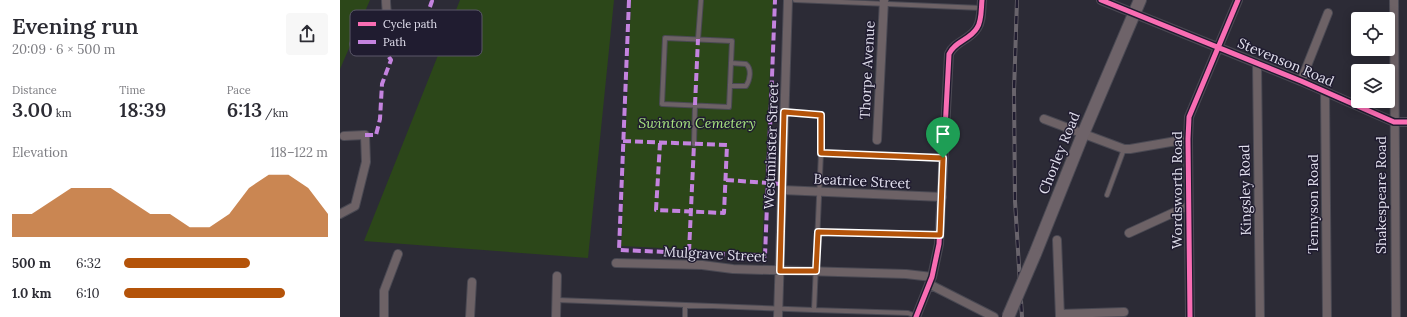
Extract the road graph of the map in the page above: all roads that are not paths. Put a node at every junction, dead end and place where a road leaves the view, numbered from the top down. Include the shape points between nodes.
1 (386, 0) edge
2 (701, 0) edge
3 (788, 0) edge
4 (795, 0) edge
5 (1101, 0) edge
6 (1140, 0) edge
7 (1238, 0) edge
8 (1394, 0) edge
9 (884, 2) edge
10 (981, 4) edge
11 (386, 10) edge
12 (1328, 13) dead end
13 (1134, 14) junction
14 (698, 40) junction
15 (1217, 47) junction
16 (731, 63) junction
17 (1257, 63) junction
18 (1301, 81) junction
19 (730, 86) junction
20 (1325, 92) junction
21 (695, 105) junction
22 (784, 112) junction
23 (1044, 119) dead end
24 (1394, 122) junction
25 (1407, 122) edge
26 (1083, 134) junction
27 (344, 136) dead end
28 (1188, 139) junction
29 (877, 140) dead end
30 (694, 144) dead end
31 (1124, 149) junction
32 (821, 153) junction
33 (943, 158) junction
34 (782, 190) junction
35 (819, 192) junction
36 (1106, 195) dead end
37 (942, 197) junction
38 (1188, 206) junction
39 (340, 214) edge
40 (818, 232) junction
41 (1129, 233) dead end
42 (940, 235) junction
43 (1057, 240) dead end
44 (398, 254) dead end
45 (780, 271) junction
46 (816, 271) junction
47 (622, 272) dead end
48 (557, 276) dead end
49 (931, 280) junction
50 (472, 282) dead end
51 (557, 300) junction
52 (685, 305) junction
53 (814, 310) junction
54 (1124, 312) dead end
55 (778, 313) edge
56 (1103, 315) edge
57 (917, 316) edge
58 (1060, 316) edge
59 (384, 317) edge
60 (470, 317) edge
61 (556, 317) edge
62 (685, 317) edge
63 (994, 317) edge
64 (1008, 317) edge
65 (1190, 317) edge
66 (1260, 317) edge
67 (1327, 317) edge
68 (1396, 317) edge

1 - 11 street
2 - 14 lane
3 - 22 street, Westminster Street
4 - 9 lane
5 - 13 street, Stevenson Road
6 - 13 main road, Chorley Road
7 - 15 street, Wordsworth Road
8 - 24 street, Shakespeare Road
9 - 10 lane
9 - 29 street, Thorpe Avenue
10 - 33 street via 978,28 952,47 949,54
12 - 18 street
13 - 15 street, Stevenson Road
13 - 26 main road, Chorley Road
14 - 16 lane via 732,41
14 - 21 lane via 665,38 664,45 662,104
15 - 17 street, Stevenson Road
15 - 28 street, Wordsworth Road via 1189,117
16 - 19 lane
16 - 19 lane via 746,64 750,70 746,86
17 - 18 street, Stevenson Road
17 - 66 street, Kingsley Road
18 - 20 street, Stevenson Road
19 - 21 lane via 729,107
20 - 24 street, Stevenson Road
20 - 67 street, Tennyson Road
21 - 30 lane
22 - 32 lane via 821,115
22 - 34 street, Westminster Street
23 - 26 street
24 - 25 street, Stevenson Road
24 - 68 street, Shakespeare Road
26 - 31 street
26 - 64 main road, Chorley Road, bridge
27 - 39 street via 365,135 366,162 355,206
28 - 31 street
28 - 38 street, Wordsworth Road
31 - 36 lane
32 - 33 lane
32 - 35 lane
33 - 37 street
34 - 35 street, Beatrice Street
34 - 45 street, Westminster Street
35 - 37 street, Beatrice Street
35 - 40 lane
37 - 42 street
38 - 41 street
38 - 65 street, Wordsworth Road
40 - 42 lane
40 - 46 lane
42 - 49 street
43 - 58 street
44 - 59 street via 384,291
45 - 46 street, Mulgrave Street
45 - 47 street, Mulgrave Street via 702,265 619,263
45 - 55 street, Westminster Street
46 - 49 street, Mulgrave Street
46 - 53 lane
48 - 51 street
49 - 57 street
49 - 63 street, Mulgrave Street
50 - 60 street
51 - 52 lane
51 - 61 street
52 - 55 lane
52 - 62 lane
53 - 55 lane
53 - 57 lane via 908,313
54 - 56 street
56 - 58 street

